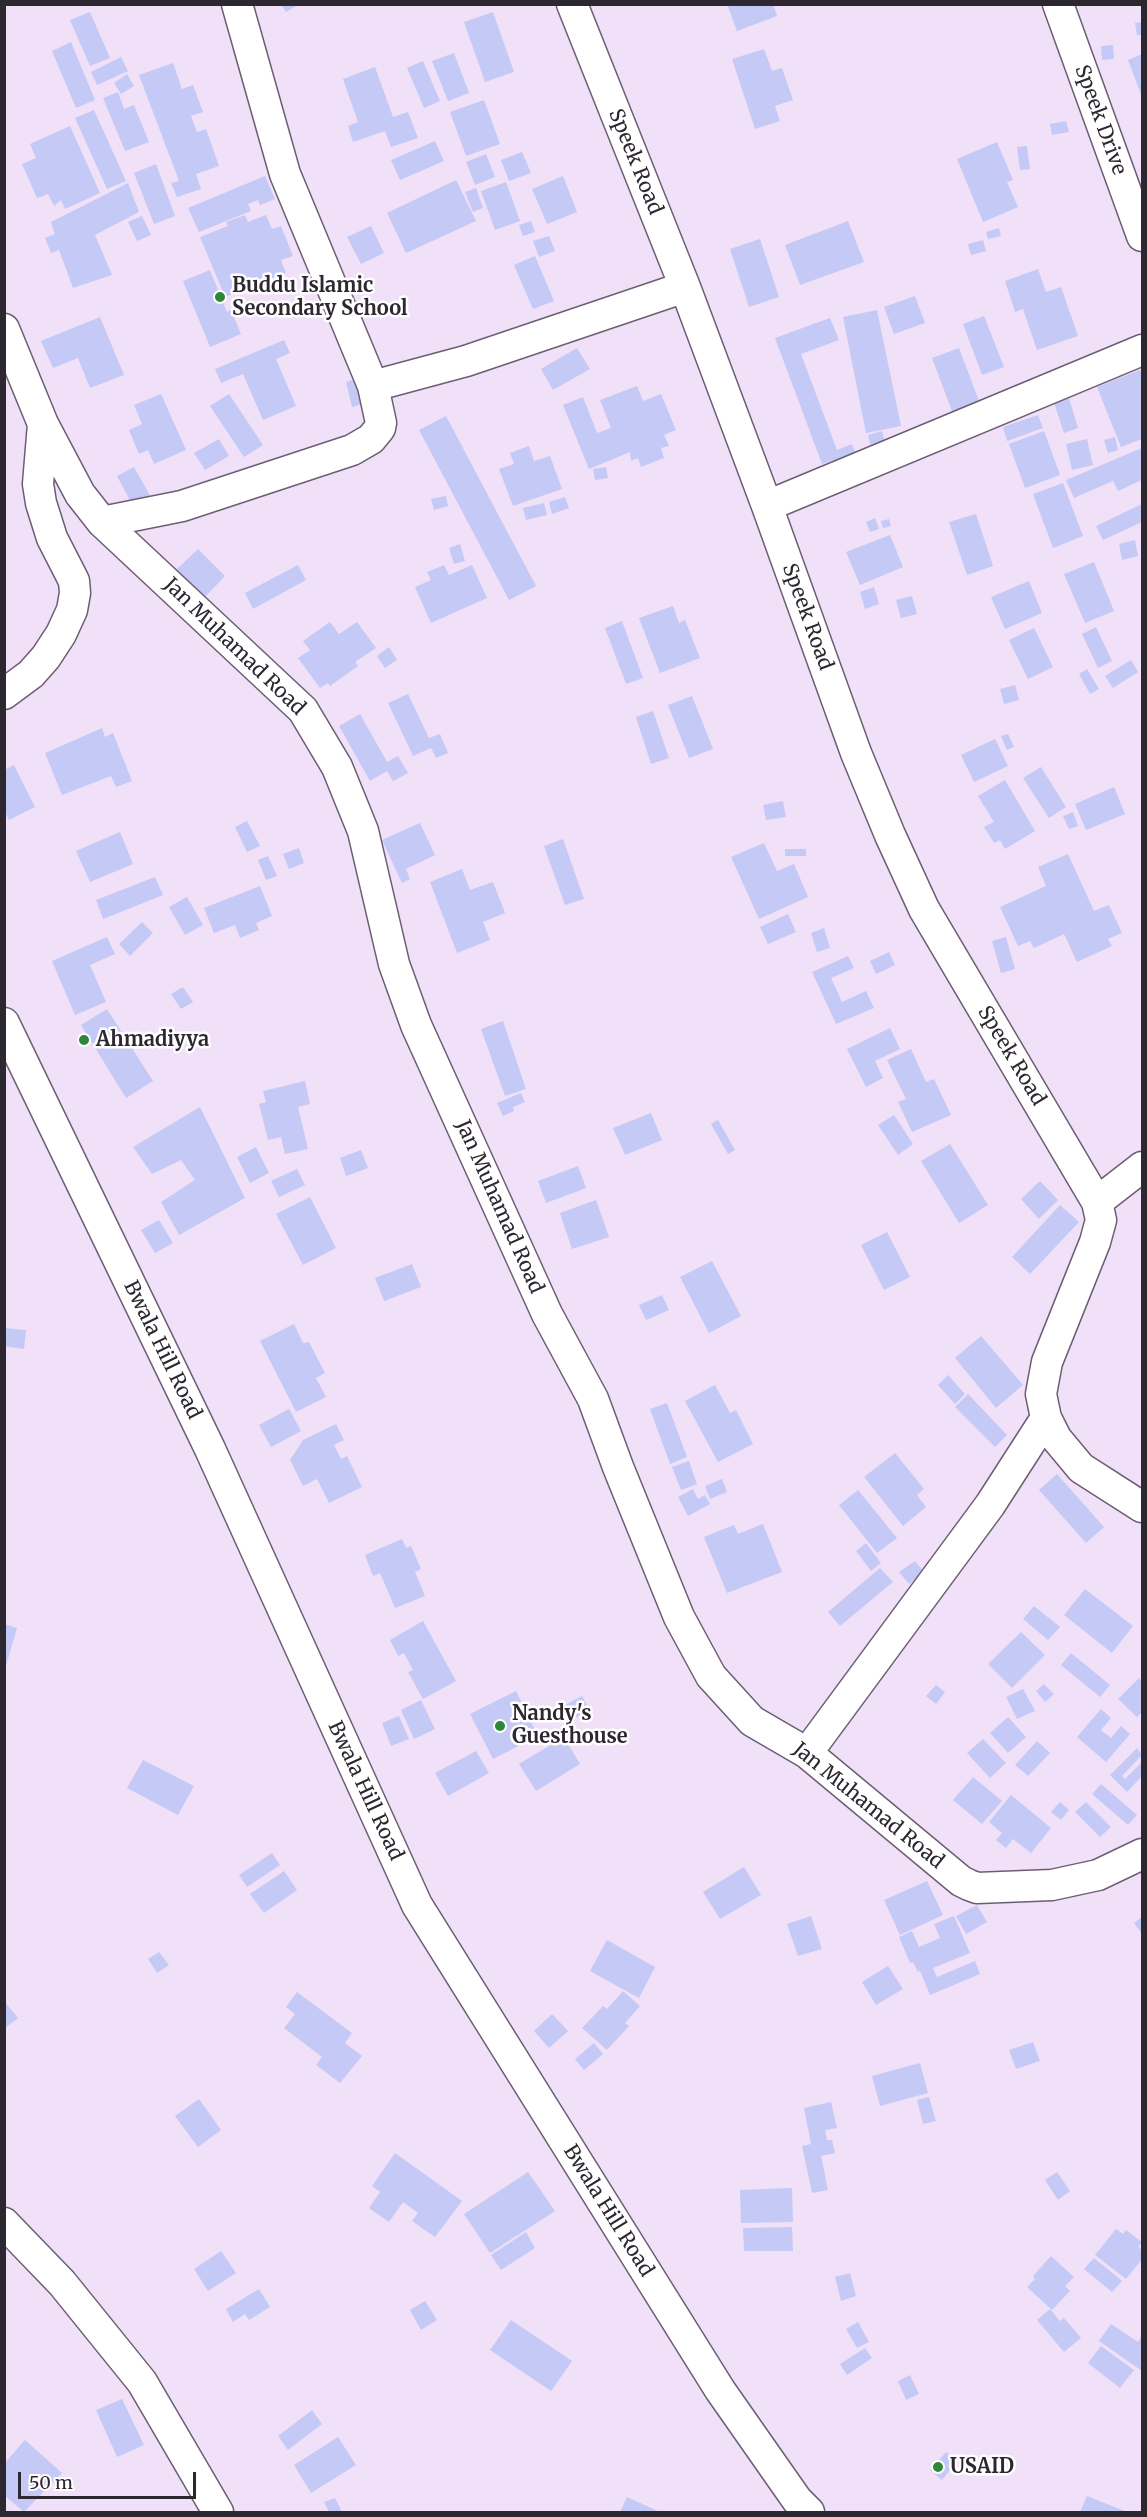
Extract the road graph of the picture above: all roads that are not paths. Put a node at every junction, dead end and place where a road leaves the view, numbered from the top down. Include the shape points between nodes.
1 (237, 4) edge
2 (572, 4) edge
3 (1058, 4) edge
4 (1143, 236) edge
5 (685, 287) junction
6 (4, 329) edge
7 (1143, 350) edge
8 (373, 386) junction
9 (43, 424) junction
10 (767, 506) junction
11 (102, 522) junction
12 (4, 694) edge
13 (4, 1023) edge
14 (1143, 1167) edge
15 (1097, 1202) junction
16 (1046, 1418) junction
17 (1143, 1506) edge
18 (807, 1752) junction
19 (1143, 1854) edge
20 (4, 2223) edge
21 (802, 2508) edge
22 (218, 2512) edge

1 - 8 street via 285,174
2 - 5 street, Speek Road
3 - 4 street, Speek Drive
5 - 8 street via 466,361
5 - 10 street, Speek Road
6 - 9 street, Jan Muhamad Road
7 - 10 street
8 - 11 street via 380,428 359,448 182,506
9 - 11 street, Jan Muhamad Road via 80,494
9 - 12 street via 38,484 41,503 48,530 74,581 75,593 72,610 46,657
10 - 15 street, Speek Road via 856,753 924,909
11 - 18 street, Jan Muhamad Road via 303,710 337,767 363,831 394,964 416,1025 548,1314 593,1399 680,1617 711,1676 752,1720
13 - 21 street, Bwala Hill Road via 210,1449 417,1905 720,2390
14 - 15 street
15 - 16 street via 1101,1220 1095,1242 1047,1362 1041,1394
16 - 17 street via 1056,1438 1081,1468
16 - 18 street via 990,1505
18 - 19 street, Jan Muhamad Road via 961,1881 977,1888 1061,1884 1098,1875
20 - 22 street via 62,2283 142,2382

